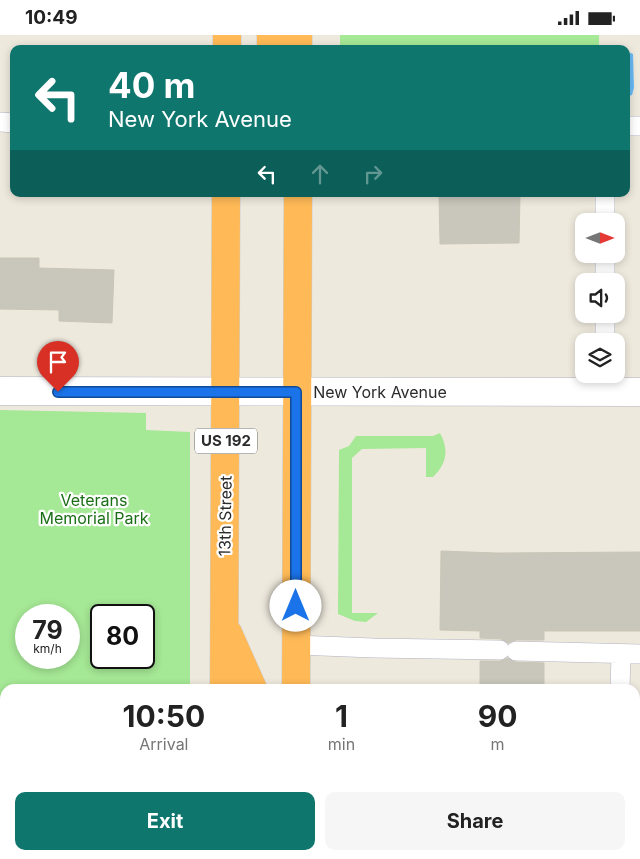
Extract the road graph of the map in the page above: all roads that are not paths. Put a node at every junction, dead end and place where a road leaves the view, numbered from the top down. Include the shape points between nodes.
1 (226, 197) edge
2 (298, 197) edge
3 (605, 197) edge
4 (605, 213) edge
5 (605, 383) edge
6 (0, 391) edge
7 (296, 392) junction
8 (640, 392) edge
9 (225, 393) junction
10 (224, 625) junction
11 (296, 645) junction
12 (621, 654) junction
13 (640, 654) edge
14 (224, 684) edge
15 (251, 684) edge
16 (296, 684) edge
17 (620, 684) edge

1 - 9 highway, 13th Street / US 192
2 - 7 highway
3 - 4 lane
5 - 7 street, New York Avenue
5 - 8 street, New York Avenue
6 - 9 street, New York Avenue
7 - 9 street, New York Avenue
7 - 11 highway
9 - 10 highway, 13th Street / US 192
10 - 14 highway, 13th Street / US 192
10 - 15 highway
11 - 12 lane
11 - 16 highway
12 - 13 lane
12 - 17 lane

